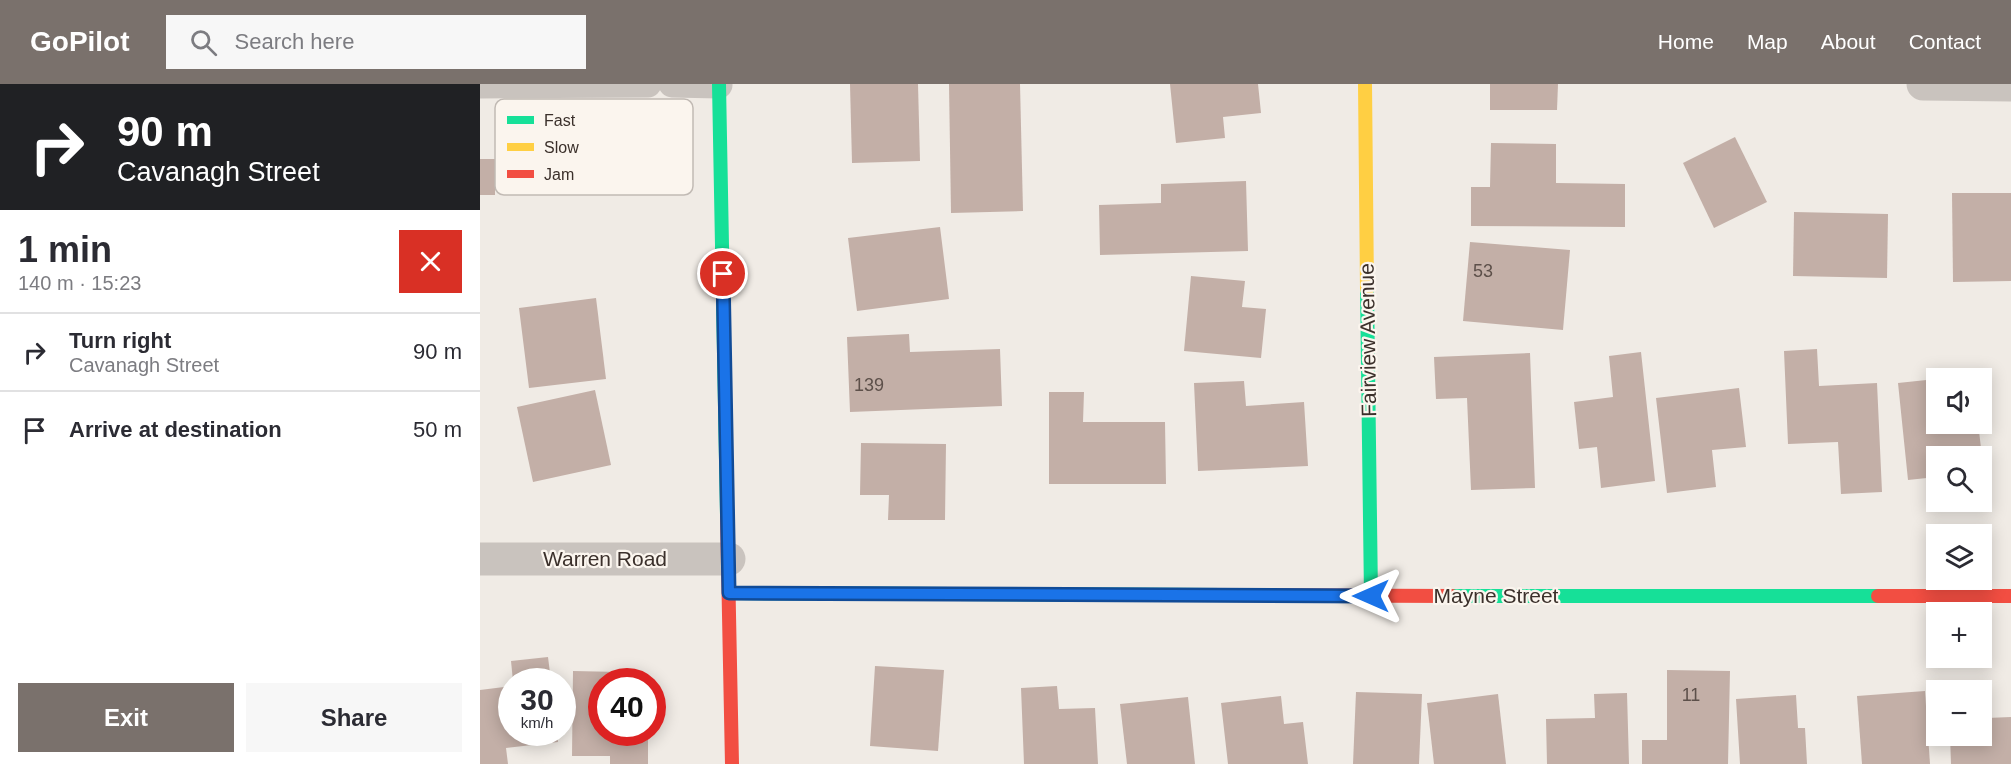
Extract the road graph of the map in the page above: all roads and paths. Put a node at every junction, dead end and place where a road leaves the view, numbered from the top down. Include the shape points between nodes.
1 (648, 84) edge
2 (672, 84) edge
3 (719, 84) edge
4 (1365, 84) edge
5 (1923, 84) edge
6 (480, 85) edge
7 (2011, 85) edge
8 (480, 559) edge
9 (729, 559) junction
10 (729, 593) junction
11 (1371, 596) junction
12 (2011, 596) edge
13 (732, 764) edge

1 - 6 lane
2 - 3 lane
3 - 9 street
4 - 11 street, Fairview Avenue
5 - 7 street
8 - 9 street, Warren Road
9 - 10 street
10 - 11 street, Mayne Street
10 - 13 street
11 - 12 street, Mayne Street

